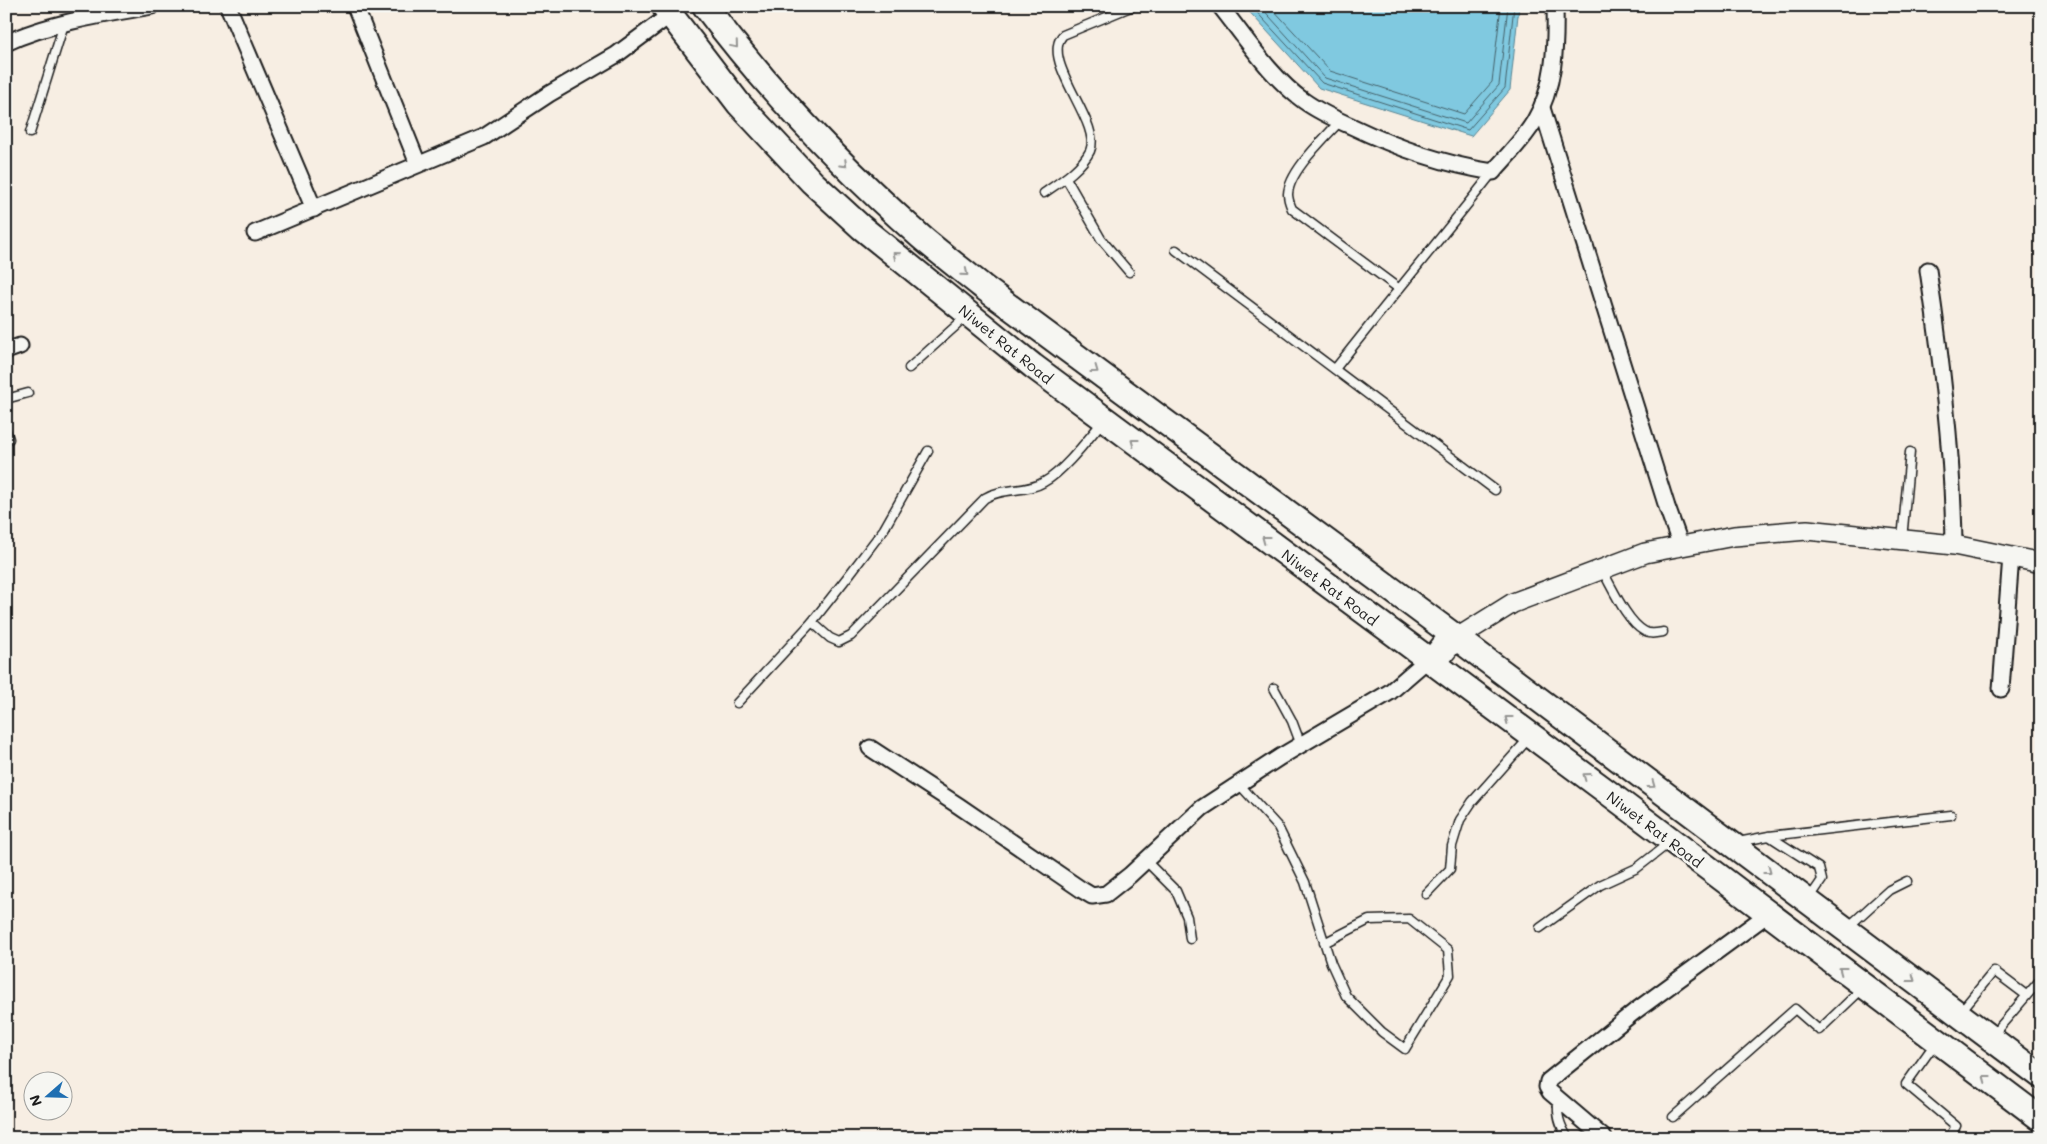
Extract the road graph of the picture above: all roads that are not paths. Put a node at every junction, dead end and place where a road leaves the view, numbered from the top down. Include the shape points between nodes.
1 (152, 6) edge
2 (228, 6) edge
3 (355, 6) edge
4 (705, 6) edge
5 (1133, 6) edge
6 (1220, 6) edge
7 (1555, 6) edge
8 (115, 9) edge
9 (667, 11) edge
10 (64, 24) junction
11 (6, 43) edge
12 (1542, 108) junction
13 (1340, 121) junction
14 (30, 133) dead end
15 (418, 164) junction
16 (1493, 172) junction
17 (1066, 178) junction
18 (1044, 193) dead end
19 (314, 209) junction
20 (255, 233) dead end
21 (1176, 250) dead end
22 (1928, 270) dead end
23 (1130, 272) dead end
24 (1398, 288) junction
25 (969, 314) junction
26 (910, 368) dead end
27 (1336, 369) junction
28 (28, 393) dead end
29 (6, 399) edge
30 (1105, 420) junction
31 (928, 451) dead end
32 (1910, 452) dead end
33 (1496, 490) dead end
34 (1902, 540) junction
35 (1954, 545) junction
36 (1681, 546) junction
37 (2011, 556) junction
38 (2041, 562) edge
39 (1601, 568) junction
40 (812, 622) junction
41 (1663, 632) dead end
42 (1453, 635) junction
43 (1431, 662) junction
44 (1274, 688) dead end
45 (2001, 689) dead end
46 (737, 703) dead end
47 (1530, 736) junction
48 (1300, 745) junction
49 (870, 748) dead end
50 (1238, 784) junction
51 (1951, 815) dead end
52 (1769, 836) junction
53 (1671, 842) junction
54 (1731, 844) junction
55 (1145, 860) junction
56 (1907, 881) dead end
57 (1426, 894) dead end
58 (1808, 901) junction
59 (1768, 914) junction
60 (1540, 928) dead end
61 (1845, 929) junction
62 (1190, 939) dead end
63 (1324, 943) junction
64 (2041, 978) edge
65 (1865, 987) junction
66 (2026, 995) junction
67 (1959, 1014) junction
68 (1990, 1038) junction
69 (1937, 1041) junction
70 (2041, 1076) edge
71 (1558, 1099) junction
72 (2033, 1113) edge
73 (1673, 1117) dead end
74 (1568, 1138) edge
75 (1604, 1138) edge
76 (1949, 1138) edge

1 - 8 street
2 - 19 street
3 - 15 street
4 -> 42 main road, Niwet Rat Road via 822,144 921,238
5 - 17 lane via 1063,35 1058,43 1056,50 1092,143 1090,151
6 - 13 street via 1289,88 1304,101
7 - 12 street via 1553,69
8 - 10 street
9 - 15 street via 616,55 484,137
25 -> 9 main road, Niwet Rat Road via 861,227 812,182 739,104
10 - 11 street via 22,35
10 - 14 lane
12 - 16 street via 1522,140
12 - 36 street
13 - 16 street via 1406,150
13 - 24 lane via 1293,178 1288,201 1298,213
15 - 19 street
16 - 24 lane
17 - 18 lane
17 - 23 lane via 1102,239
19 - 20 street
21 - 27 lane
22 - 35 street via 1950,437
24 - 27 lane
25 - 26 lane
25 - 30 main road, Niwet Rat Road
27 - 33 lane
28 - 29 lane
30 - 40 lane via 1071,460 1044,482 993,493 985,498 852,636 839,642
43 -> 30 main road, Niwet Rat Road
31 - 40 lane via 884,529
32 - 34 lane
34 - 35 street
34 - 36 street via 1807,530 1734,536
35 - 37 street
36 - 39 street via 1645,553
37 - 38 street
37 - 45 street
39 - 41 lane via 1624,610 1643,631 1652,634
39 - 42 street via 1513,603
40 - 46 lane
42 - 43 street
42 -> 54 main road, Niwet Rat Road
47 -> 43 main road, Niwet Rat Road
43 - 48 street via 1390,692
44 - 48 lane via 1292,720
53 -> 47 main road, Niwet Rat Road
47 - 57 lane via 1460,820 1452,846 1450,869
48 - 50 street
49 - 55 street via 1092,896 1106,894
50 - 55 street via 1202,808
50 - 63 lane via 1278,827 1305,882
51 - 52 lane
52 - 54 lane
52 - 58 lane via 1819,868 1822,880
53 - 59 main road, Niwet Rat Road
53 - 60 lane via 1637,868 1600,885
54 -> 58 main road, Niwet Rat Road
55 - 62 lane via 1176,891
56 - 61 lane via 1889,890
58 - 61 main road, Niwet Rat Road
65 -> 59 main road, Niwet Rat Road
59 - 71 street via 1634,1012 1548,1081 1547,1088
61 -> 67 main road, Niwet Rat Road
63 - 63 lane via 1346,996 1382,1032 1405,1049 1450,975 1448,950 1409,920 1370,920
64 - 66 lane
65 - 69 main road, Niwet Rat Road
65 - 73 lane via 1819,1030 1795,1009
66 - 67 lane via 1994,971
66 - 68 lane
67 - 68 main road, Niwet Rat Road
68 - 70 main road, Niwet Rat Road
72 -> 69 main road, Niwet Rat Road
69 - 76 lane via 1906,1084 1956,1126
71 - 74 lane via 1557,1115
71 - 75 street

